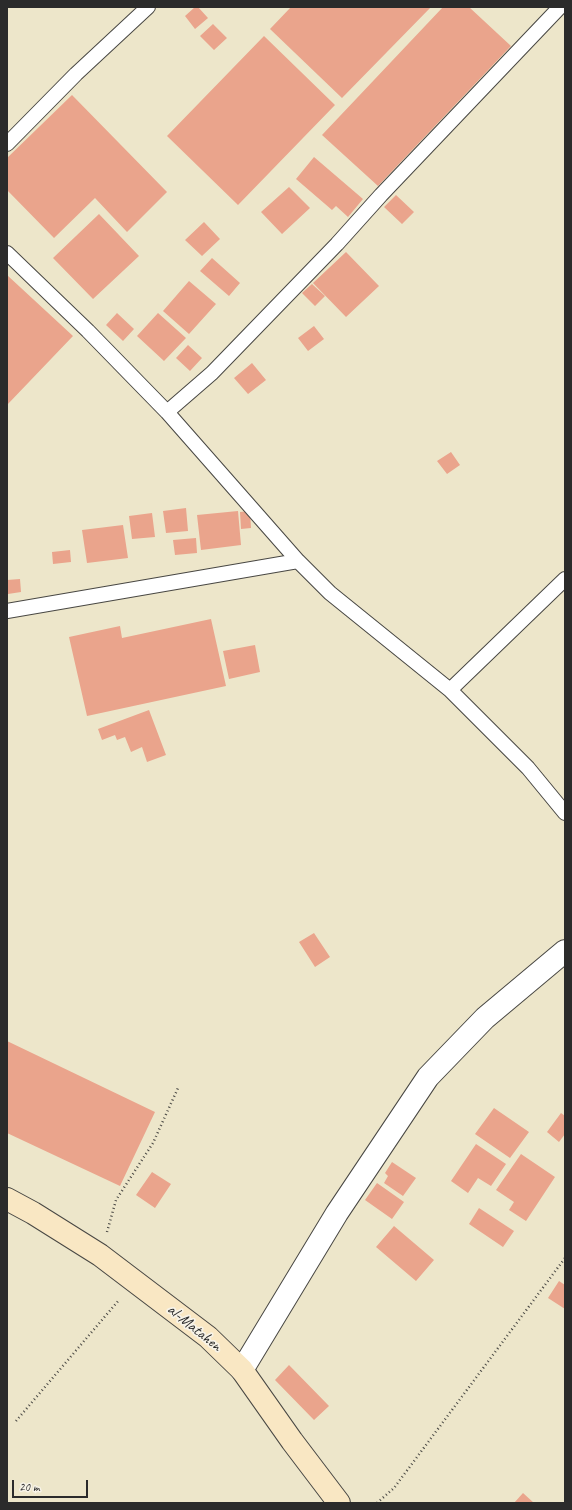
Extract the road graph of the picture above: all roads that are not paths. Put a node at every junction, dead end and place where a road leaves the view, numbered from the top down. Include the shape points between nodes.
1 (148, 7) edge
2 (560, 7) edge
3 (7, 144) edge
4 (7, 253) edge
5 (167, 412) junction
6 (298, 560) junction
7 (565, 579) edge
8 (7, 611) edge
9 (450, 690) junction
10 (565, 813) edge
11 (565, 951) edge
12 (7, 1199) edge
13 (242, 1370) junction
14 (339, 1503) edge

1 - 3 lane via 76,74
2 - 5 lane via 212,373
4 - 5 lane
5 - 6 lane
6 - 8 lane
6 - 9 lane via 330,593
7 - 9 lane
9 - 10 lane via 528,768
11 - 13 street via 485,1018 428,1077 337,1213
12 - 13 main road, al-Matahen via 100,1255 208,1337
13 - 14 main road, al-Matahen

